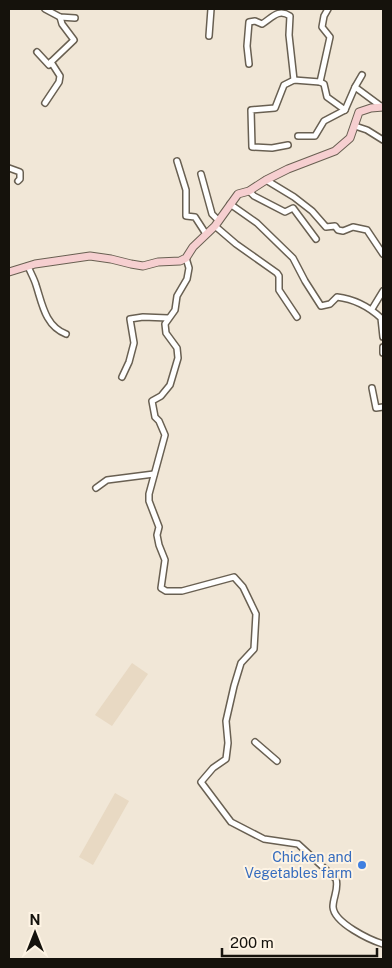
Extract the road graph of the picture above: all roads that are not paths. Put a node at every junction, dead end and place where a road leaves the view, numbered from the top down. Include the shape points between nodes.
1 (45, 9) edge
2 (211, 9) edge
3 (328, 9) edge
4 (60, 17) junction
5 (75, 18) dead end
6 (209, 36) dead end
7 (37, 52) dead end
8 (51, 62) junction
9 (249, 64) dead end
10 (362, 75) dead end
11 (294, 80) junction
12 (320, 82) junction
13 (355, 87) junction
14 (45, 104) dead end
15 (383, 107) edge
16 (345, 110) junction
17 (355, 126) junction
18 (298, 136) dead end
19 (383, 140) edge
20 (288, 145) dead end
21 (177, 161) dead end
22 (9, 168) edge
23 (201, 174) dead end
24 (266, 180) junction
25 (18, 181) dead end
26 (249, 191) junction
27 (230, 204) junction
28 (216, 223) junction
29 (206, 234) junction
30 (316, 239) dead end
31 (383, 254) edge
32 (186, 258) junction
33 (28, 266) junction
34 (9, 272) edge
35 (383, 292) edge
36 (372, 309) junction
37 (297, 317) dead end
38 (168, 318) junction
39 (66, 334) dead end
40 (383, 337) edge
41 (383, 347) edge
42 (383, 354) edge
43 (122, 376) dead end
44 (372, 388) dead end
45 (383, 407) edge
46 (154, 474) junction
47 (96, 488) dead end
48 (255, 742) dead end
49 (277, 761) dead end
50 (383, 944) edge

1 - 4 street
2 - 6 street
3 - 12 street via 322,27 330,37
4 - 5 street
4 - 8 street via 74,40
7 - 8 street via 49,65
8 - 14 street via 61,79
9 - 11 street via 248,22 262,24 273,15 288,13
10 - 13 street
11 - 12 street
11 - 20 street via 284,85 275,108 251,110 252,147
12 - 16 street via 324,84 327,97
13 - 15 street
13 - 16 street
15 - 17 street via 359,112
16 - 18 street via 324,121 315,136
17 - 19 street
17 - 24 street via 350,138 335,152
21 - 29 street via 186,190 186,216 195,217
22 - 25 street via 20,172
23 - 28 street
24 - 26 street
24 - 31 street via 294,196 326,227 335,226 343,231 353,227 367,230
26 - 27 street via 238,194
26 - 30 street via 285,212 293,208
27 - 28 street
27 - 36 street via 257,223 292,258 321,306 330,304 337,297 349,298
28 - 29 street
28 - 37 street via 236,244 277,273 279,290
29 - 32 street
32 - 33 street via 144,266 90,256
32 - 38 street via 188,279 177,296 176,310
33 - 34 street
33 - 39 street via 43,310 58,331
35 - 36 street
36 - 40 street via 381,318
38 - 43 street via 130,319 134,343
38 - 46 street via 166,333 178,348 178,358 170,385 152,401 155,417 165,435
41 - 42 street
44 - 45 street via 376,408
46 - 47 street via 107,480
46 - 50 street via 149,494 165,560 161,588 182,591 234,577 244,586 256,614 254,649 241,663 226,722 226,759 201,782 232,822 264,839 298,844 336,880 333,908 337,917 350,928
48 - 49 street

